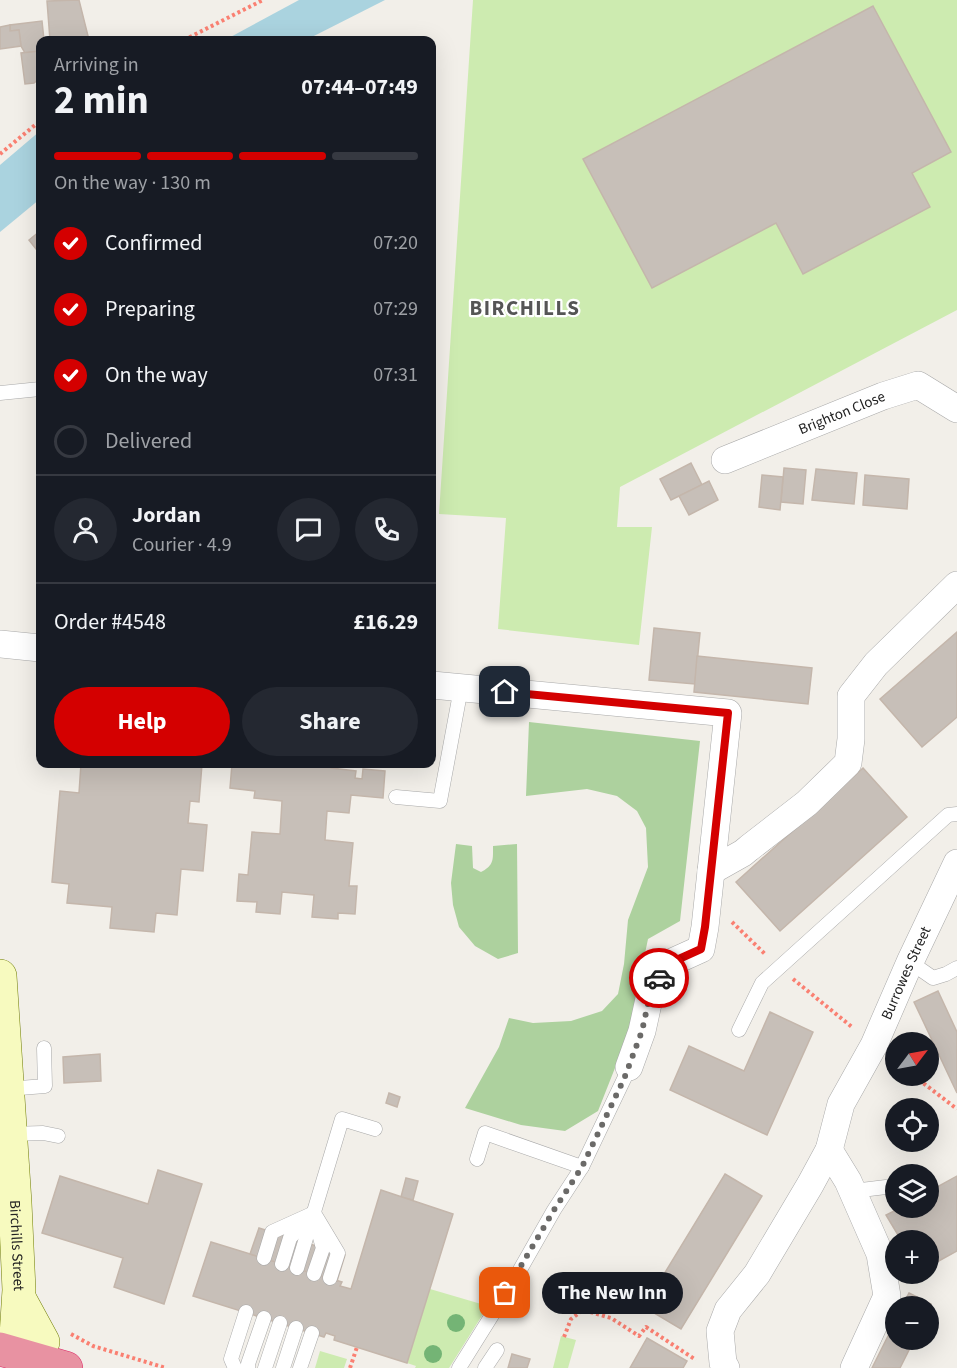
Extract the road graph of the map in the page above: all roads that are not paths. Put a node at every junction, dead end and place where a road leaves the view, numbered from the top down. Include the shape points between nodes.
1 (36, 389) edge
2 (0, 393) edge
3 (957, 409) edge
4 (725, 460) dead end
5 (957, 585) edge
6 (0, 644) edge
7 (36, 648) edge
8 (436, 685) edge
9 (460, 688) junction
10 (396, 797) dead end
11 (957, 814) edge
12 (957, 863) edge
13 (711, 871) junction
14 (910, 962) junction
15 (957, 968) edge
16 (0, 976) edge
17 (738, 1030) dead end
18 (44, 1048) dead end
19 (629, 1067) joint
20 (7, 1089) junction
21 (375, 1129) dead end
22 (10, 1134) junction
23 (57, 1136) dead end
24 (829, 1150) junction
25 (477, 1159) dead end
26 (582, 1167) junction
27 (885, 1187) edge
28 (853, 1191) junction
29 (314, 1213) junction
30 (264, 1258) dead end
31 (282, 1264) dead end
32 (297, 1268) dead end
33 (314, 1274) dead end
34 (330, 1278) dead end
35 (246, 1312) dead end
36 (264, 1318) dead end
37 (280, 1323) dead end
38 (296, 1328) dead end
39 (312, 1333) dead end
40 (28, 1347) edge
41 (496, 1350) dead end
42 (724, 1362) edge
43 (66, 1368) edge
44 (73, 1368) edge
45 (235, 1368) edge
46 (248, 1368) edge
47 (265, 1368) edge
48 (283, 1368) edge
49 (300, 1368) edge
50 (459, 1368) edge
51 (484, 1368) edge
52 (854, 1368) edge

1 - 2 lane
3 - 4 street, Brighton Close via 918,385
5 - 13 street via 876,664 851,696 848,764 749,849
6 - 7 street
8 - 9 street
9 - 10 lane via 440,801
9 - 13 street via 728,713
11 - 17 lane via 948,815 762,983
12 - 14 street, Burrowes Street
13 - 19 street via 701,949 670,963 651,990
14 - 15 lane via 933,978
14 - 24 street, Burrowes Street via 874,1045 841,1104
16 - 20 street, Birchills Street
18 - 20 lane via 45,1086
19 - 26 lane
20 - 22 street, Birchills Street
21 - 29 lane via 342,1119
22 - 23 lane
22 - 40 street, Birchills Street via 19,1298
24 - 28 street
24 - 42 street, Burrowes Street via 757,1274 728,1310 720,1330
25 - 26 lane via 485,1133
26 - 50 lane
27 - 28 lane
28 - 52 street via 880,1254 887,1296
29 - 30 lane via 272,1232
29 - 31 lane via 290,1238
29 - 32 lane
29 - 33 lane via 323,1248
29 - 34 lane via 338,1253
35 - 45 lane via 231,1359
36 - 46 lane
37 - 47 lane
38 - 48 lane
39 - 49 lane
40 - 43 highway
40 - 44 highway
41 - 51 lane

